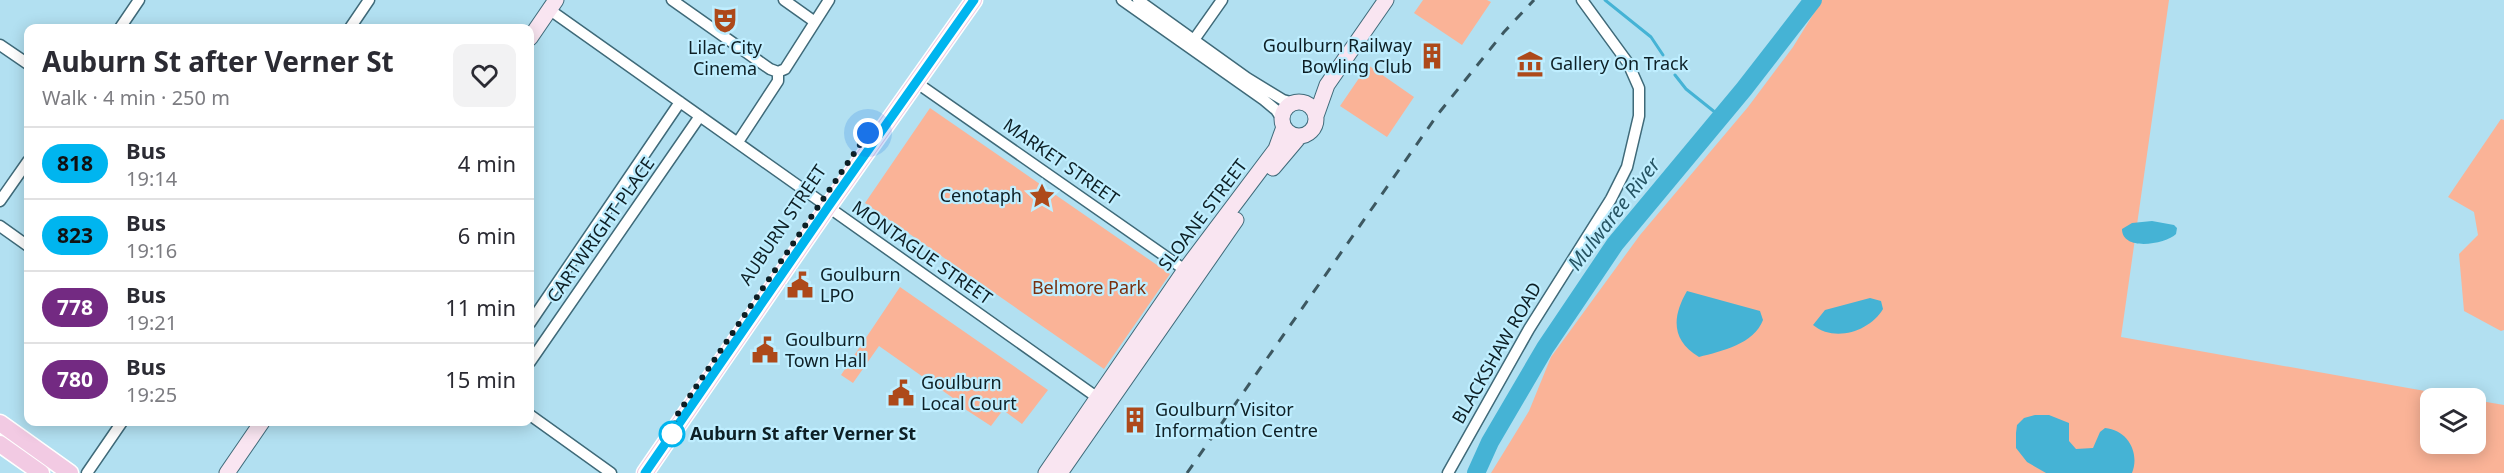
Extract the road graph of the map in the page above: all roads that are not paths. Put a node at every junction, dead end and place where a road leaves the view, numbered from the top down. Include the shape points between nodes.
1 (139, 0) edge
2 (369, 0) edge
3 (672, 0) edge
4 (784, 0) edge
5 (829, 0) edge
6 (963, 0) edge
7 (974, 0) edge
8 (1122, 0) edge
9 (1138, 0) edge
10 (1222, 0) edge
11 (1386, 0) edge
12 (1575, 0) edge
13 (1582, 0) edge
14 (553, 5) edge
15 (815, 22) junction
16 (123, 24) edge
17 (353, 24) edge
18 (1600, 27) junction
19 (534, 32) edge
20 (1192, 43) junction
21 (0, 45) edge
22 (24, 61) edge
23 (778, 72) junction
24 (917, 83) junction
25 (1327, 85) junction
26 (680, 102) junction
27 (1299, 103) junction
28 (700, 116) junction
29 (1316, 116) junction
30 (1283, 123) junction
31 (1300, 136) junction
32 (738, 142) junction
33 (24, 166) edge
34 (0, 201) edge
35 (825, 204) junction
36 (1234, 222) junction
37 (0, 226) edge
38 (24, 243) edge
39 (1185, 270) junction
40 (534, 317) edge
41 (1144, 351) junction
42 (534, 356) edge
43 (1098, 398) junction
44 (534, 418) edge
45 (0, 423) edge
46 (119, 426) edge
47 (259, 426) edge
48 (1091, 439) dead end
49 (0, 444) edge
50 (0, 449) edge
51 (1075, 452) junction
52 (24, 461) junction
53 (41, 473) edge
54 (70, 473) edge
55 (87, 473) edge
56 (227, 473) edge
57 (611, 473) edge
58 (638, 473) edge
59 (645, 473) edge
60 (1046, 473) edge
61 (1060, 473) edge
62 (1448, 473) edge

1 - 16 street
2 - 17 street
3 - 23 street
4 - 15 street
5 - 15 street
6 - 35 main road, AUBURN STREET via 892,99
7 - 24 main road, AUBURN STREET
8 - 20 street
9 - 20 street
10 - 20 street
11 - 25 street
12 - 18 street, BLACKSHAW ROAD
13 - 18 street, BLACKSHAW ROAD
14 - 19 street
14 - 26 street, MONTAGUE STREET
15 - 23 street via 785,69
18 - 62 street, BLACKSHAW ROAD via 1628,63 1639,88 1639,116 1627,167
20 - 27 street via 1283,100
20 - 30 street via 1276,110
21 - 22 street
23 - 32 street via 778,81
24 - 35 main road, AUBURN STREET
24 - 39 street, MARKET STREET
25 - 27 street
25 - 29 street
26 - 28 street, MONTAGUE STREET
26 - 40 street, CARTWRIGHT PLACE
27 - 29 street via 1312,107
27 - 30 street via 1286,109
28 - 32 street, MONTAGUE STREET
28 - 42 street, CARTWRIGHT PLACE
29 - 31 street via 1315,127
30 - 31 street via 1292,135
30 - 39 street, SLOANE STREET via 1276,149
31 - 36 street, SLOANE STREET
32 - 35 street, MONTAGUE STREET
33 - 34 street
35 - 43 street, MONTAGUE STREET
35 - 58 main road, AUBURN STREET
35 - 59 main road, AUBURN STREET
36 - 39 street via 1201,262
36 - 41 street, SLOANE STREET
37 - 38 street
39 - 43 street, SLOANE STREET
41 - 43 street via 1106,397
41 - 51 street, SLOANE STREET
43 - 60 street, SLOANE STREET
44 - 57 street
45 - 54 main road
46 - 55 street
47 - 56 street
48 - 51 street
49 - 52 main road
50 - 52 main road
51 - 61 street, SLOANE STREET
52 - 53 main road

